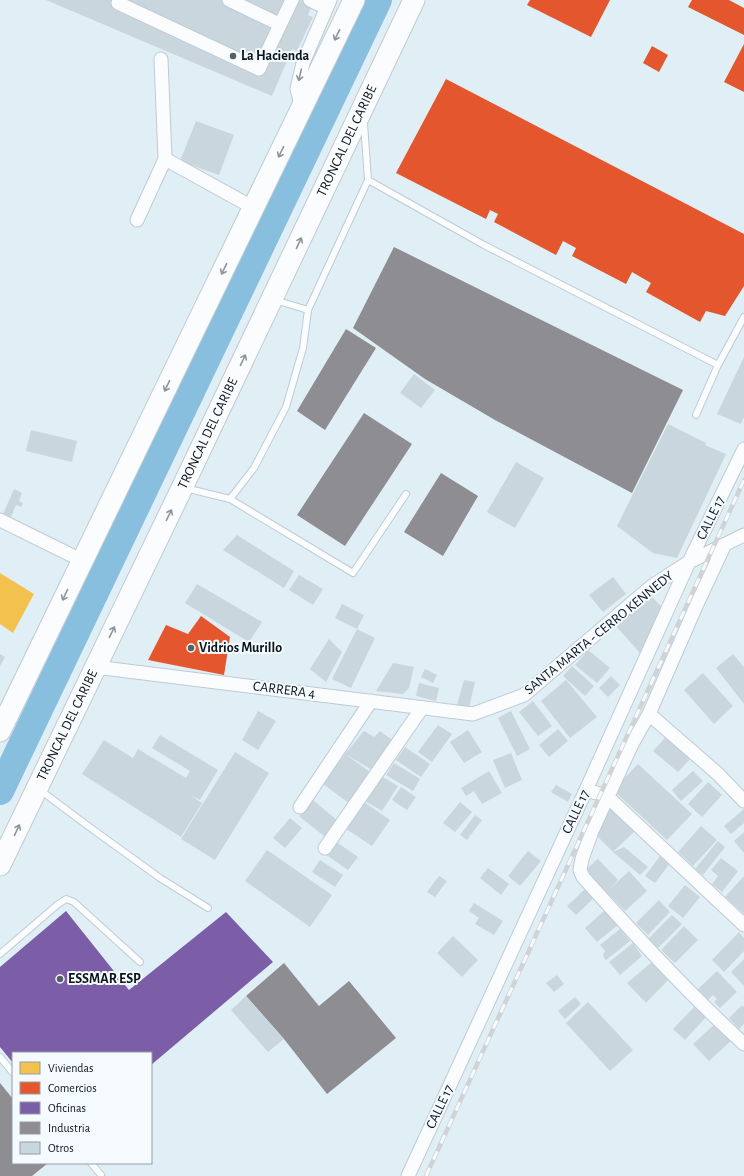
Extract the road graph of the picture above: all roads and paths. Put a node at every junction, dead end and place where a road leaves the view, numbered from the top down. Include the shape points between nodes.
1 (119, 0) edge
2 (229, 0) edge
3 (292, 0) edge
4 (310, 0) edge
5 (354, 0) edge
6 (414, 0) edge
7 (328, 4) edge
8 (280, 24) junction
9 (161, 59) dead end
10 (363, 107) junction
11 (302, 108) junction
12 (164, 159) junction
13 (368, 180) junction
14 (254, 208) junction
15 (136, 220) dead end
16 (272, 299) junction
17 (308, 310) junction
18 (744, 317) edge
19 (718, 364) junction
20 (696, 415) dead end
21 (744, 449) edge
22 (182, 488) junction
23 (406, 494) dead end
24 (230, 499) junction
25 (0, 520) edge
26 (744, 535) edge
27 (725, 544) junction
28 (81, 560) junction
29 (689, 562) junction
30 (95, 667) junction
31 (371, 701) junction
32 (422, 708) junction
33 (473, 714) joint
34 (649, 714) junction
35 (0, 731) edge
36 (37, 788) junction
37 (586, 790) junction
38 (607, 798) junction
39 (744, 801) edge
40 (300, 807) dead end
41 (325, 848) dead end
42 (0, 865) edge
43 (208, 908) dead end
44 (744, 925) edge
45 (0, 954) edge
46 (140, 962) dead end
47 (743, 1040) edge
48 (0, 1057) edge
49 (12, 1071) edge
50 (92, 1164) edge
51 (101, 1175) dead end
52 (408, 1176) edge

1 - 8 street via 118,3 259,70
2 - 8 street
3 - 8 street
4 - 7 street
5 -> 11 highway
6 - 10 highway, TRONCAL DEL CARIBE
7 -> 11 street via 303,63 297,89
9 - 12 street
10 - 13 lane
16 -> 10 highway, TRONCAL DEL CARIBE
11 -> 14 highway
12 - 14 street
12 - 15 street
13 - 17 lane
13 - 19 lane via 484,245
14 -> 28 highway
16 - 17 lane
22 -> 16 highway, TRONCAL DEL CARIBE
17 - 24 lane via 303,348 286,408 254,468
18 - 19 lane
19 - 20 lane
21 - 29 street, CALLE 17
22 - 24 lane
30 -> 22 highway, TRONCAL DEL CARIBE
23 - 24 lane via 353,572
25 - 28 street
26 - 27 street, SANTA MARTA - CERRO KENNEDY
27 - 29 street, SANTA MARTA - CERRO KENNEDY
27 - 34 street
28 -> 35 highway
29 - 33 street, SANTA MARTA - CERRO KENNEDY via 652,586 524,695
29 - 37 street, CALLE 17
30 - 31 street, CARRERA 4
30 - 36 highway, TRONCAL DEL CARIBE
31 - 32 street, CARRERA 4
31 - 40 street
32 - 33 street, CARRERA 4
32 - 41 street
34 - 38 street
34 - 39 street via 718,774
42 -> 36 highway, TRONCAL DEL CARIBE
36 - 43 lane via 160,878
37 - 38 street
37 - 52 street, CALLE 17
38 - 44 street
38 - 47 street via 582,860 580,870 583,878 710,1013
45 - 46 lane via 66,900 74,902
48 - 49 lane
50 - 51 lane

